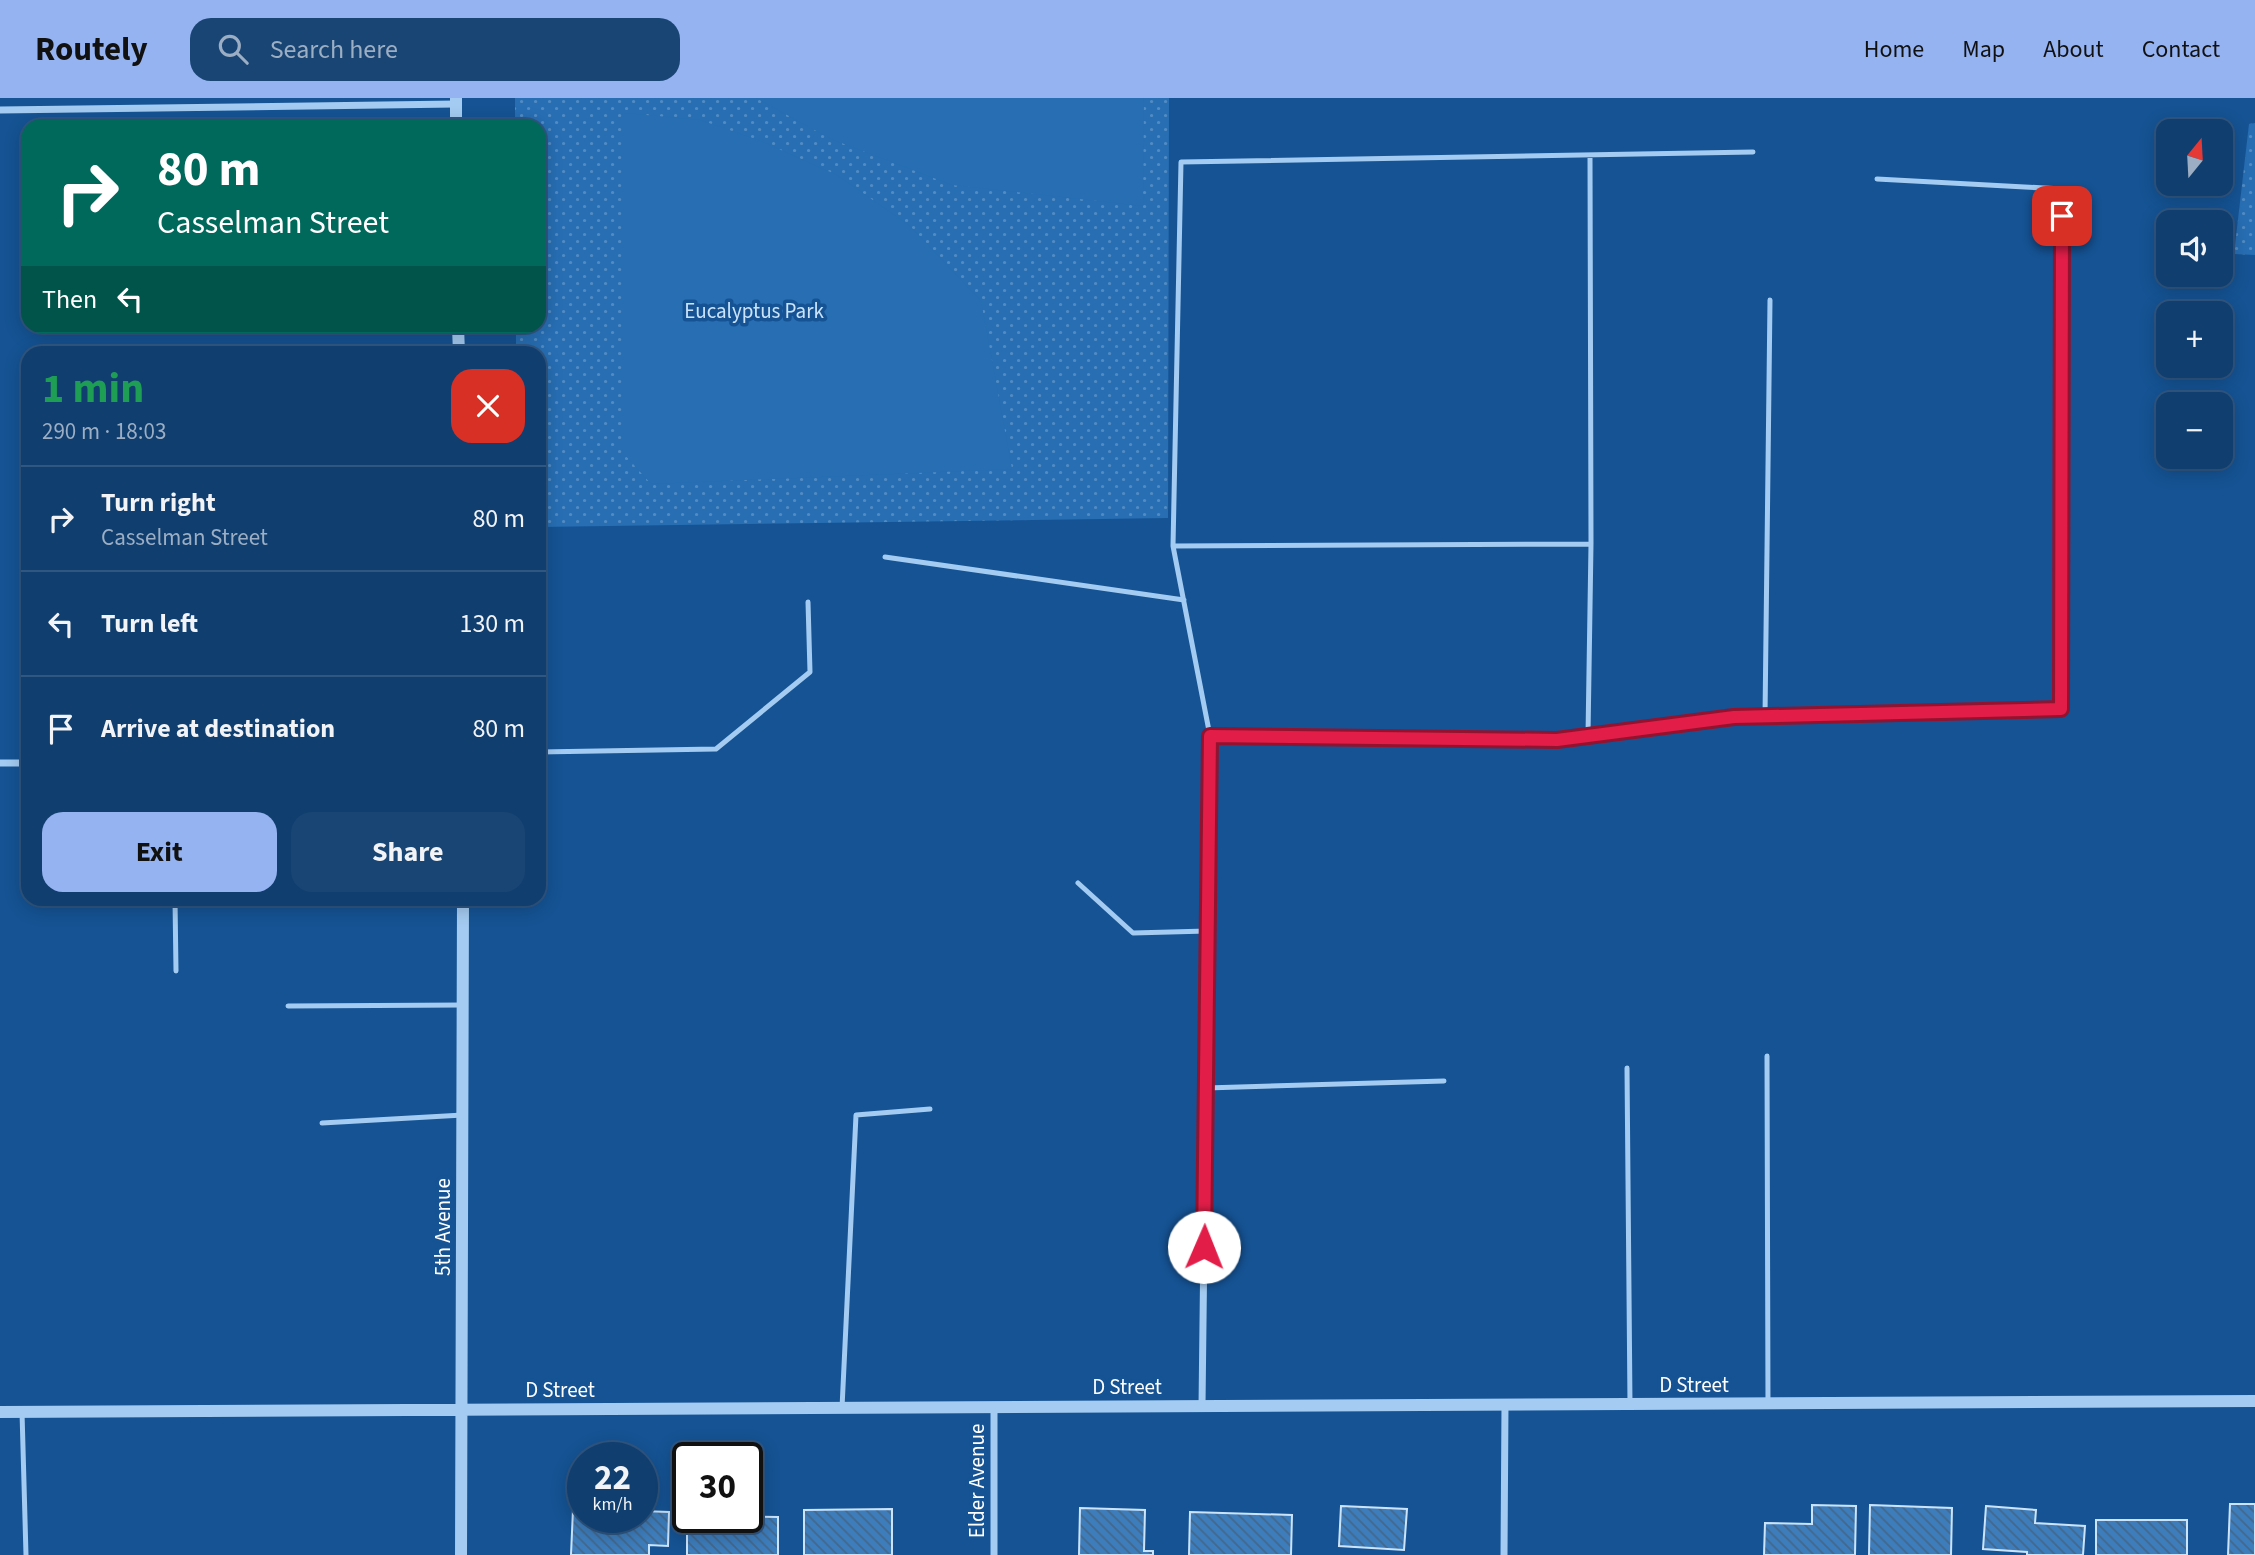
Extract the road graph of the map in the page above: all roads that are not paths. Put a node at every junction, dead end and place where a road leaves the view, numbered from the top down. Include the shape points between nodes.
1 (456, 101) edge
2 (0, 110) edge
3 (456, 119) edge
4 (1753, 152) dead end
5 (1590, 155) junction
6 (1877, 179) dead end
7 (1770, 300) dead end
8 (1591, 544) junction
9 (1173, 546) junction
10 (885, 557) dead end
11 (1184, 600) junction
12 (808, 601) dead end
13 (2061, 709) joint
14 (1765, 717) junction
15 (1588, 735) junction
16 (1210, 736) junction
17 (546, 752) edge
18 (0, 763) edge
19 (21, 764) edge
20 (1078, 883) dead end
21 (175, 906) edge
22 (463, 906) edge
23 (1207, 931) junction
24 (176, 971) dead end
25 (463, 1005) junction
26 (288, 1006) dead end
27 (1767, 1056) dead end
28 (1627, 1068) dead end
29 (1444, 1081) dead end
30 (1206, 1088) junction
31 (930, 1109) dead end
32 (463, 1115) junction
33 (322, 1123) dead end
34 (2255, 1401) edge
35 (1769, 1403) junction
36 (1630, 1404) junction
37 (1505, 1405) junction
38 (1202, 1406) junction
39 (994, 1407) junction
40 (842, 1408) junction
41 (461, 1410) junction
42 (0, 1412) edge
43 (22, 1412) junction
44 (26, 1555) edge
45 (461, 1555) edge
46 (994, 1555) edge
47 (1504, 1555) edge

1 - 2 street
1 - 3 street
4 - 5 lane
5 - 8 lane
5 - 9 lane via 1181,162
6 - 13 lane via 2062,189
7 - 14 lane
8 - 9 lane
8 - 15 lane
9 - 11 lane
10 - 11 lane
11 - 16 lane
12 - 17 lane via 810,672 716,749
13 - 14 street
14 - 15 street
15 - 16 street via 1557,740
16 - 23 street
18 - 19 street
20 - 23 lane via 1133,933
21 - 24 lane
22 - 25 street, 5th Avenue
23 - 30 street
25 - 26 lane
25 - 32 street, 5th Avenue
27 - 35 lane
28 - 36 lane
29 - 30 lane
30 - 38 street
31 - 40 lane via 856,1115
32 - 33 lane
32 - 41 street, 5th Avenue
34 - 35 street, D Street
35 - 36 street, D Street
36 - 37 street, D Street
37 - 38 street, D Street
37 - 47 street
38 - 39 street, D Street
39 - 40 street, D Street
39 - 46 street, Elder Avenue
40 - 41 street, D Street
41 - 43 street, D Street
41 - 45 street, 5th Avenue
42 - 43 street, D Street
43 - 44 lane

